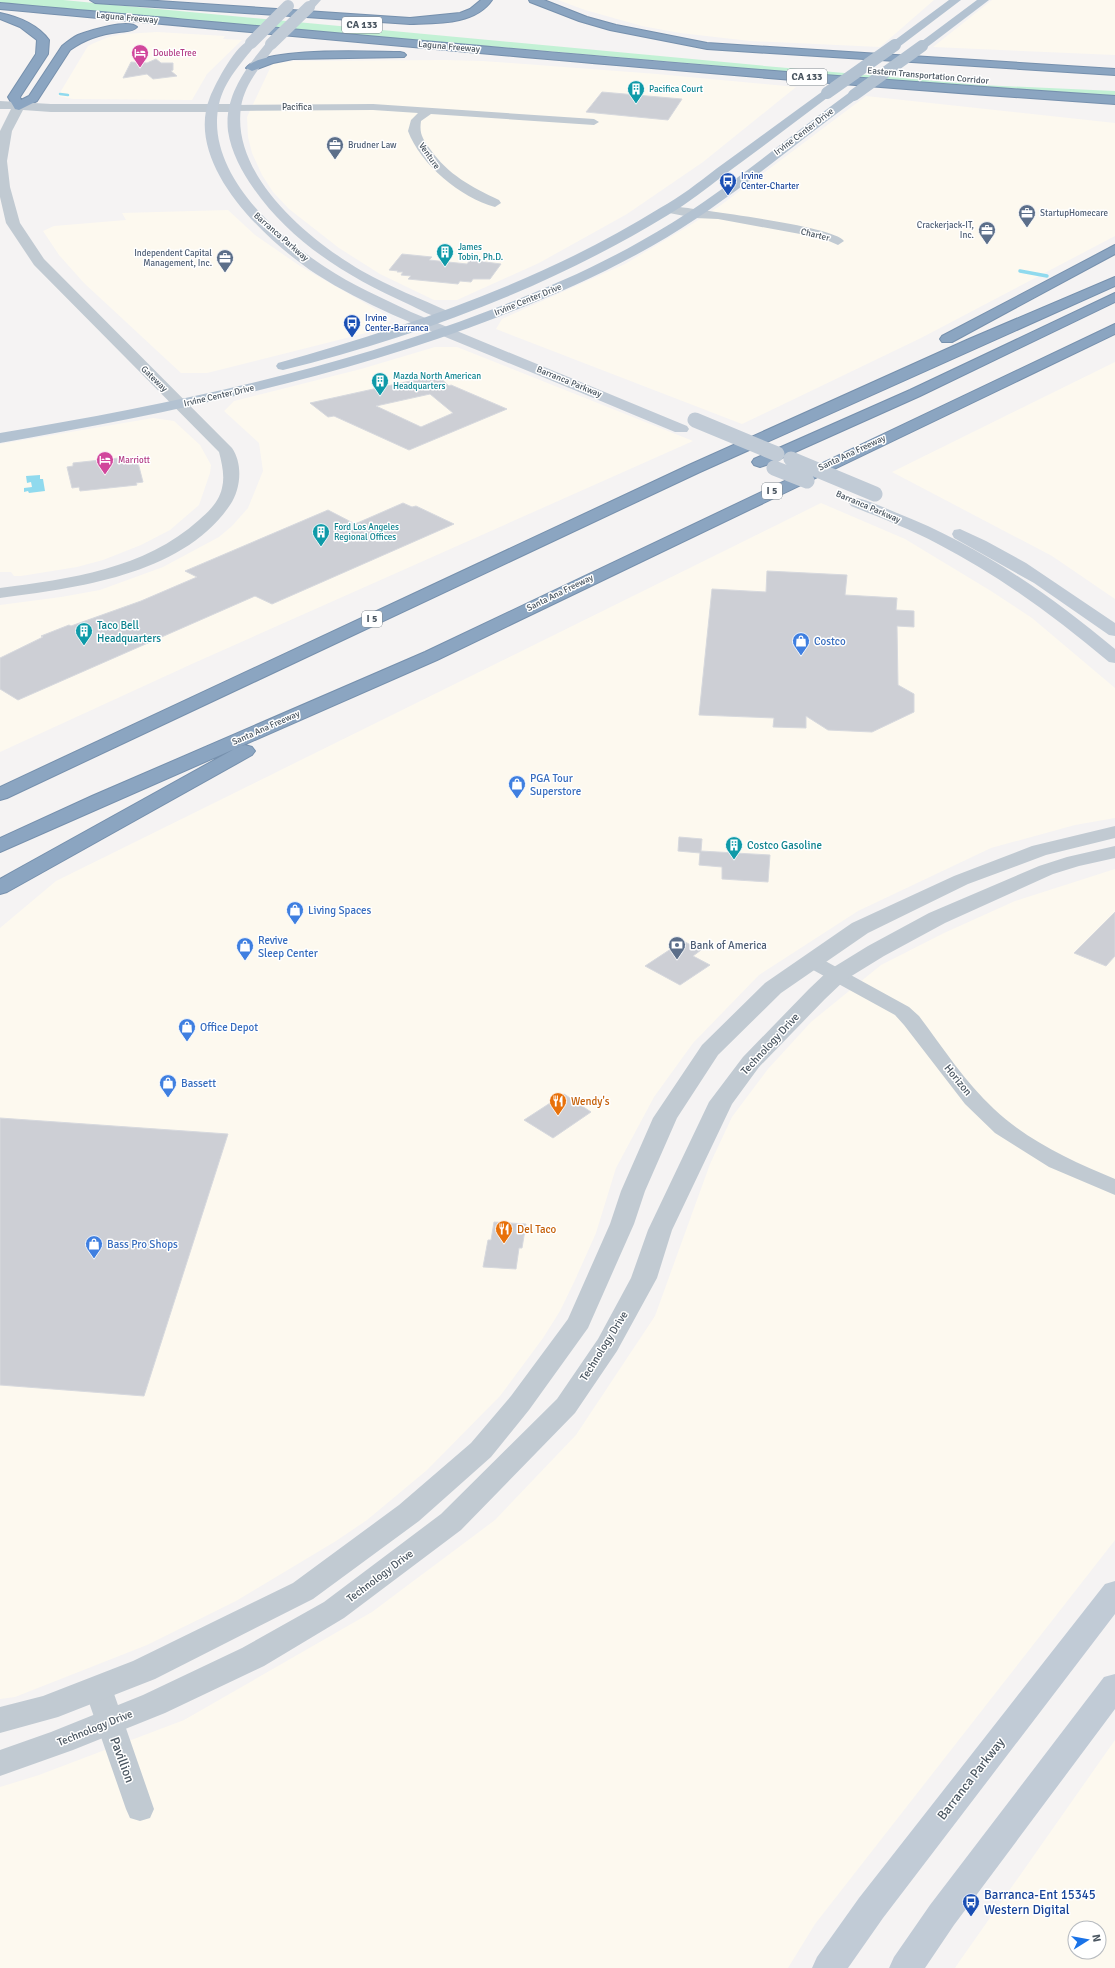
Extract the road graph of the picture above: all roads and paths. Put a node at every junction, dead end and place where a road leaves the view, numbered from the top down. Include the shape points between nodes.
1 (91, 0) edge
2 (95, 0) edge
3 (322, 0) edge
4 (487, 0) edge
5 (534, 0) edge
6 (956, 0) edge
7 (984, 0) edge
8 (291, 3) edge
9 (313, 4) edge
10 (0, 6) edge
11 (0, 16) edge
12 (431, 32) dead end
13 (646, 35) junction
14 (335, 37) junction
15 (694, 55) dead end
16 (741, 59) junction
17 (764, 61) dead end
18 (1115, 62) edge
19 (811, 64) dead end
20 (842, 66) dead end
21 (827, 67) dead end
22 (252, 68) junction
23 (904, 71) dead end
24 (1115, 72) edge
25 (1011, 77) dead end
26 (1115, 79) edge
27 (899, 85) junction
28 (1069, 85) dead end
29 (1115, 100) edge
30 (0, 105) edge
31 (19, 106) junction
32 (213, 107) junction
33 (235, 108) junction
34 (1076, 109) dead end
35 (1115, 109) edge
36 (430, 110) junction
37 (594, 122) dead end
38 (495, 203) dead end
39 (668, 209) junction
40 (695, 214) junction
41 (6, 223) edge
42 (1115, 249) edge
43 (1115, 281) edge
44 (1115, 297) edge
45 (1115, 307) edge
46 (445, 315) junction
47 (426, 323) junction
48 (466, 325) junction
49 (1115, 328) edge
50 (446, 332) junction
51 (168, 393) junction
52 (919, 394) junction
53 (852, 397) junction
54 (180, 405) junction
55 (22, 419) dead end
56 (0, 438) edge
57 (776, 461) junction
58 (0, 593) edge
59 (1115, 631) edge
60 (430, 656) junction
61 (1115, 658) edge
62 (0, 794) edge
63 (105, 798) junction
64 (1115, 832) edge
65 (0, 846) edge
66 (0, 851) edge
67 (1115, 852) edge
68 (0, 888) edge
69 (811, 961) junction
70 (837, 975) junction
71 (1115, 1188) edge
72 (1115, 1592) edge
73 (1115, 1686) edge
74 (98, 1688) junction
75 (0, 1720) edge
76 (109, 1723) junction
77 (0, 1763) edge
78 (140, 1809) dead end
79 (829, 1968) edge
80 (906, 1968) edge

1 - 12 highway, Laguna Freeway / CA 133
2 - 4 highway via 410,21 441,19 464,14 478,9
3 - 9 highway
5 - 13 highway via 583,19
6 - 39 main road, Irvine Center Drive, bridge
7 - 40 main road, Irvine Center Drive, bridge
8 - 32 main road, Barranca Parkway, bridge via 251,43 223,78
9 - 22 main road, Barranca Parkway, bridge via 271,44
10 - 14 highway, Laguna Freeway / CA 133
11 - 31 highway via 26,25 37,32 43,40 42,54 14,97
13 - 18 highway via 752,48
13 - 24 highway via 738,49
14 - 27 highway, Laguna Freeway / CA 133
14 - 31 highway via 150,26 100,32 81,38 66,48 33,98
15 - 16 highway
16 - 17 highway
16 - 19 highway
20 - 23 highway
21 - 28 highway, Eastern Transportation Corridor via 952,79
22 - 33 main road, Barranca Parkway
22 - 34 highway via 270,60 293,56 495,57 809,82
25 - 26 highway
27 - 29 highway, Eastern Transportation Corridor
27 - 35 highway
30 - 31 street, Pacifica
31 - 32 street, Pacifica
31 - 41 street, Gateway via 6,131 1,161
32 - 33 street, Pacifica
32 - 47 main road, Barranca Parkway via 211,128 215,153 225,177 247,207 322,271 375,300
33 - 36 street, Pacifica via 373,107
33 - 46 main road, Barranca Parkway via 239,149 249,173 270,203 300,232 345,266
36 - 37 street, Pacifica
36 - 38 street, Venture via 420,115 414,124 414,133 428,155 447,177
39 - 40 street, Charter
39 - 46 main road, Irvine Center Drive via 555,270
40 - 40 street, Charter via 710,222 824,243 838,241 824,235 718,214
40 - 48 main road, Irvine Center Drive via 664,234 562,286
41 - 51 street, Gateway via 39,262
42 - 53 highway via 932,347 867,377
43 - 53 highway, I 5
44 - 52 highway
45 - 52 highway
46 - 47 main road, Irvine Center Drive
46 - 48 main road, Barranca Parkway
47 - 50 main road, Barranca Parkway
47 - 51 main road, Irvine Center Drive via 255,373
48 - 50 main road, Irvine Center Drive
48 - 57 main road, Barranca Parkway, bridge via 695,420
49 - 60 highway, Santa Ana Freeway / I 5
50 - 54 main road, Irvine Center Drive via 336,367
50 - 57 main road, Barranca Parkway via 681,429
51 - 54 street, Gateway
51 - 55 main road, Irvine Center Drive
52 - 57 highway
53 - 62 highway, I 5 via 744,444
54 - 56 main road, Irvine Center Drive
54 - 58 street, Gateway via 226,450 231,470 231,484 228,496 209,520 175,546 121,570 81,581
57 - 59 main road, Barranca Parkway, bridge via 875,494 989,548 1065,594
57 - 61 main road, Barranca Parkway, bridge via 857,503 917,527 974,557 1045,602
60 - 63 highway, Santa Ana Freeway / I 5
60 - 68 highway via 274,734
63 - 65 highway, Santa Ana Freeway / I 5
63 - 66 highway
64 - 69 street via 1039,850 961,880 860,928
67 - 70 street, Technology Drive via 1046,870 937,918
69 - 70 street, Horizon
69 - 74 street via 773,988 710,1050 665,1118 579,1322 520,1403 481,1450 409,1513 303,1591 144,1670
70 - 71 street, Horizon via 909,1017 984,1112 1006,1130 1048,1158
70 - 76 street, Technology Drive via 751,1062 721,1102 660,1230 644,1278 608,1344 566,1406 451,1522 334,1610 253,1657
72 - 79 main road, Barranca Parkway via 871,1908
73 - 80 main road via 942,1915
74 - 75 street via 47,1708
74 - 76 street, Pavillion
76 - 77 street, Technology Drive
76 - 78 street, Pavillion

